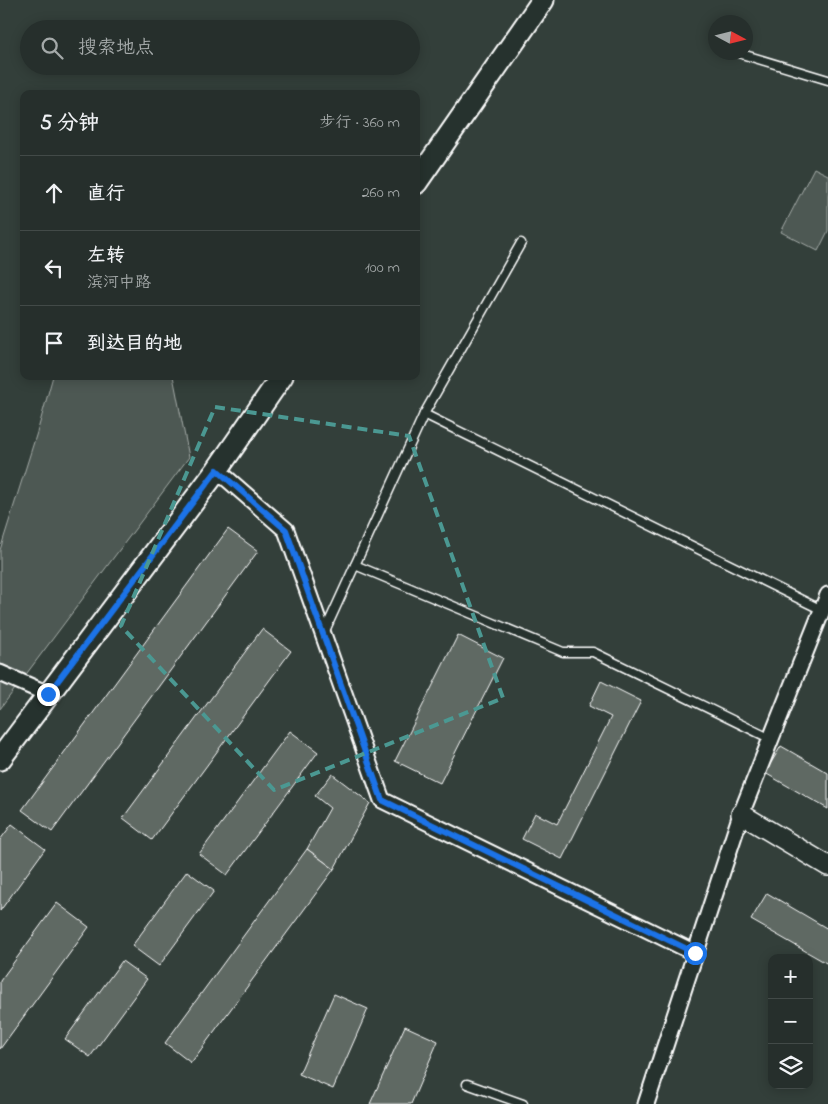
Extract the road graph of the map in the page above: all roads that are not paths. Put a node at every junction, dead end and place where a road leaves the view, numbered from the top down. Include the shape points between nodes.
1 (543, 0) edge
2 (753, 57) edge
3 (828, 80) edge
4 (420, 177) edge
5 (521, 243) dead end
6 (279, 380) edge
7 (424, 414) junction
8 (217, 470) junction
9 (355, 565) junction
10 (828, 595) edge
11 (822, 610) junction
12 (323, 635) junction
13 (0, 673) edge
14 (48, 694) junction
15 (771, 739) junction
16 (0, 759) edge
17 (741, 814) junction
18 (828, 866) edge
19 (695, 953) junction
20 (468, 1084) dead end
21 (523, 1104) edge
22 (646, 1104) edge

1 - 4 main road
2 - 3 lane
5 - 7 lane
6 - 8 main road
7 - 9 lane
7 - 11 lane
8 - 12 street via 286,530
8 - 14 main road
9 - 12 lane
9 - 15 lane via 563,652 594,652
10 - 11 street
11 - 15 street
12 - 19 street via 382,800
13 - 14 street
14 - 16 main road
15 - 17 street
17 - 18 street
17 - 19 street
19 - 22 street
20 - 21 lane

